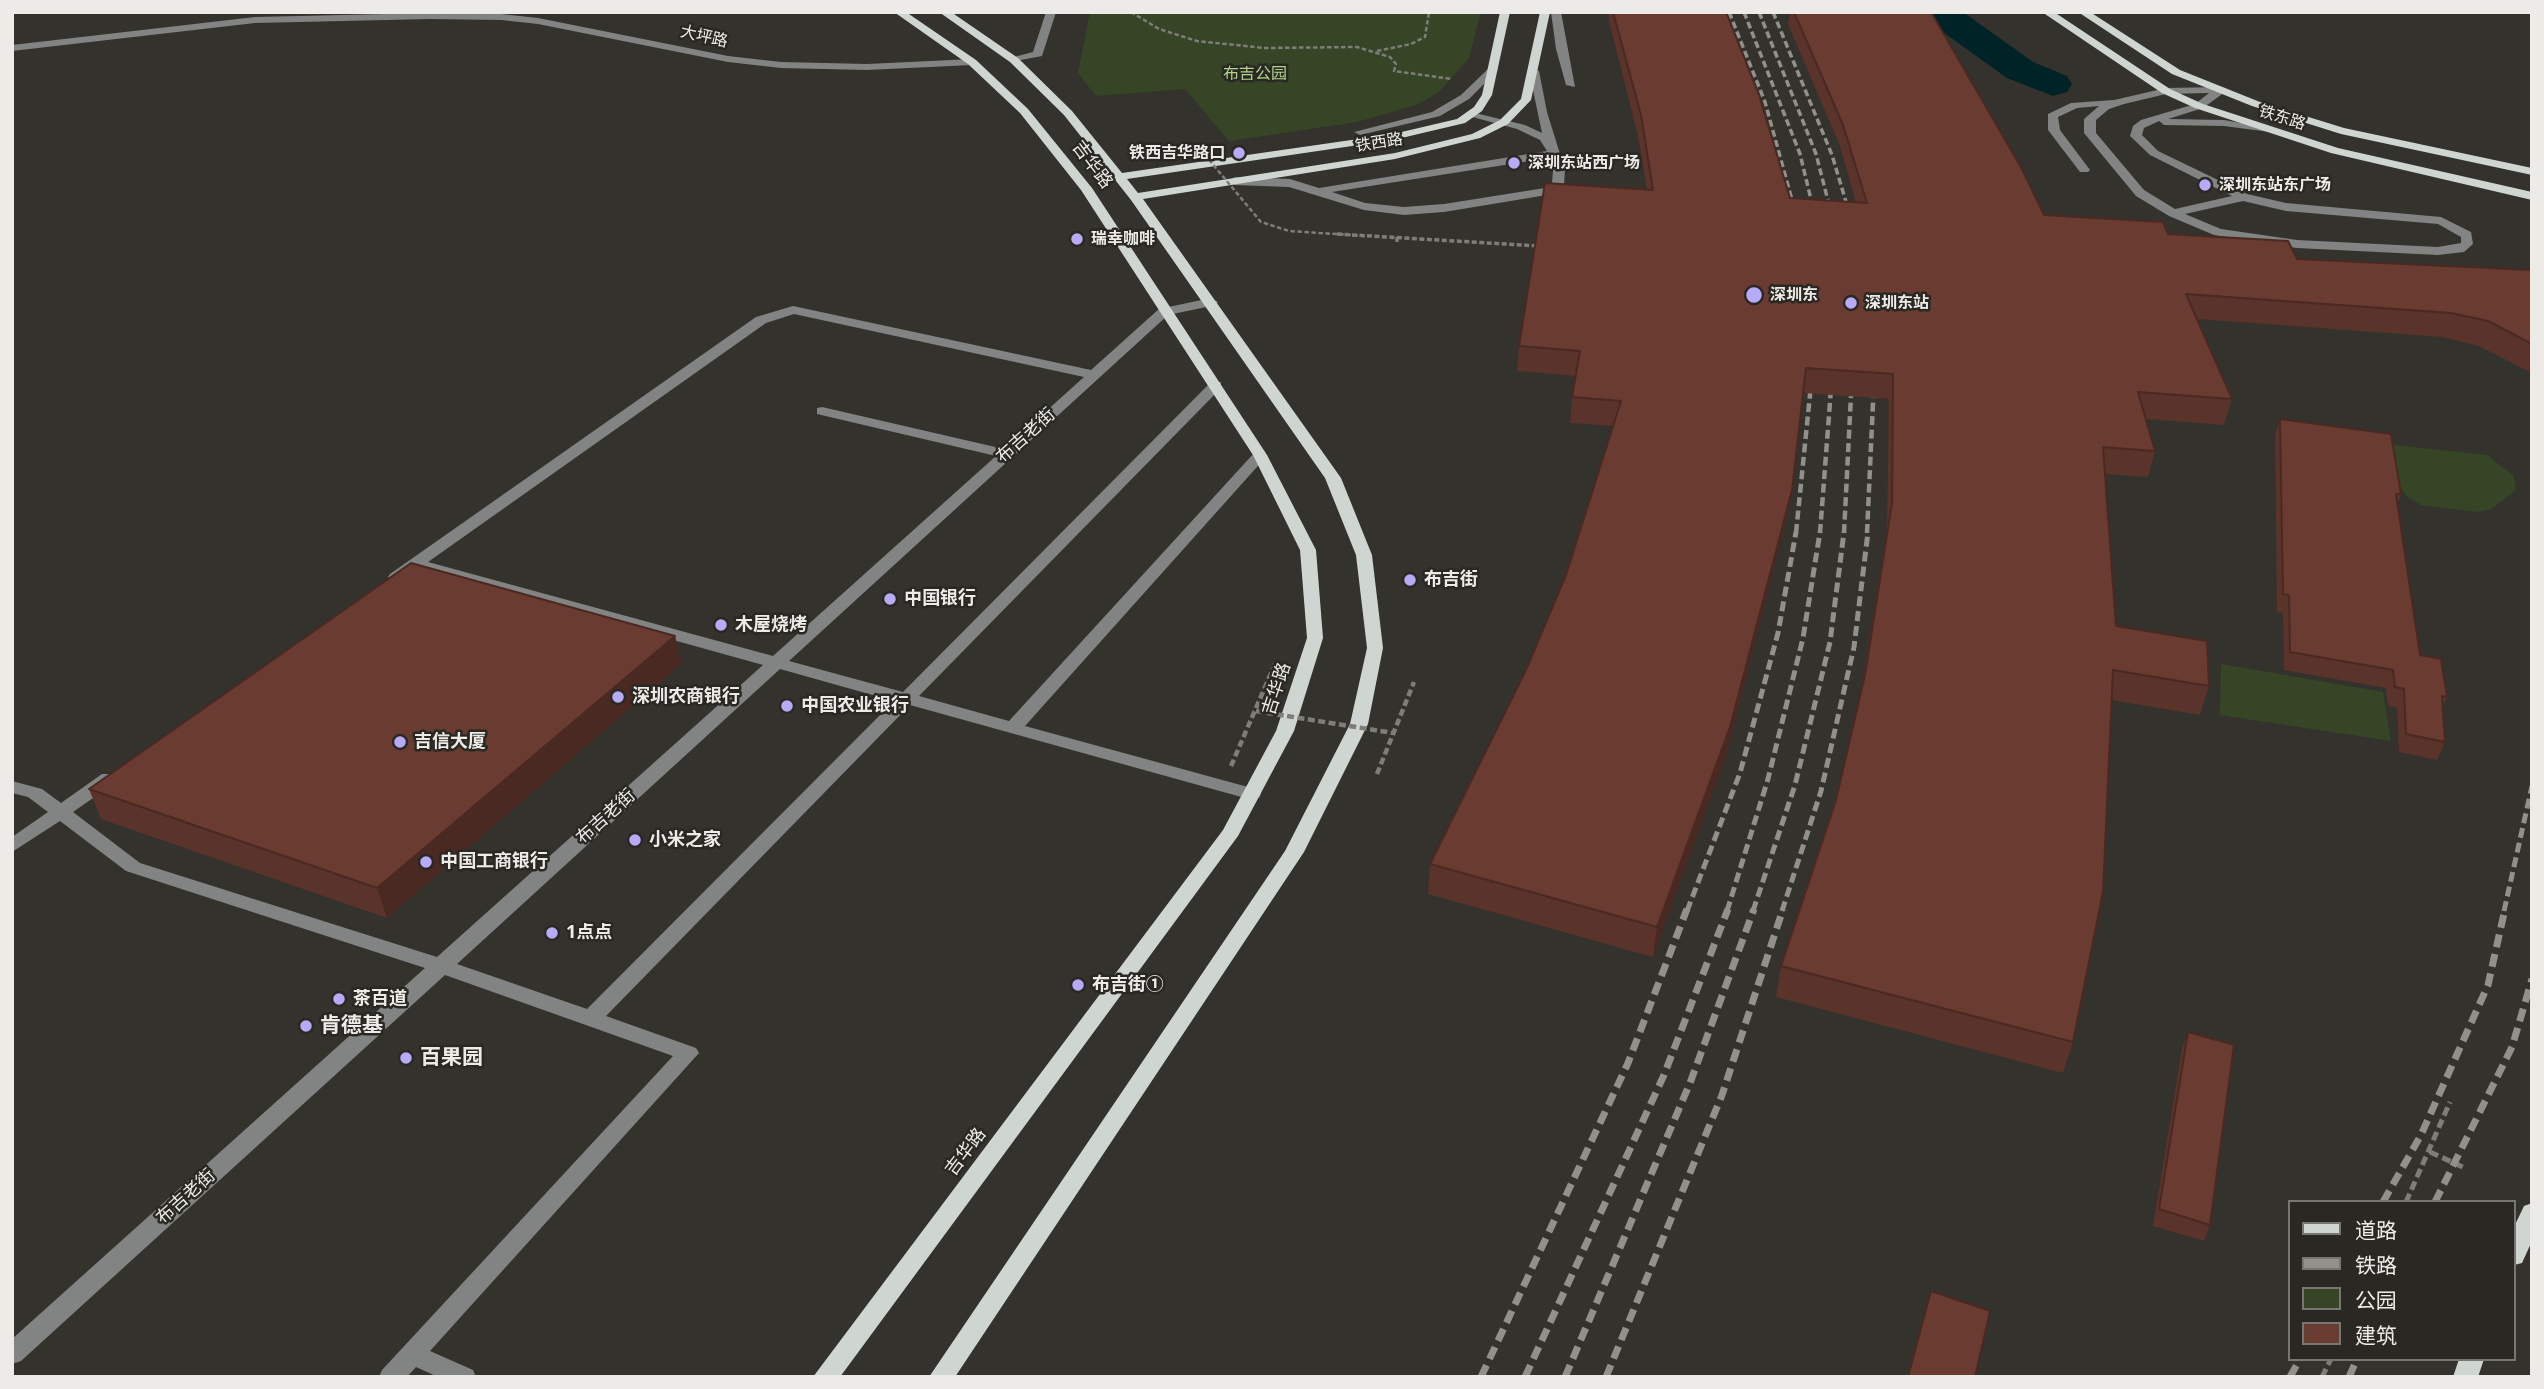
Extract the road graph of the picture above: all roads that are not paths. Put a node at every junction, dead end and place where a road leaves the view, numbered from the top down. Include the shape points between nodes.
1 (900, 12) edge
2 (944, 12) edge
3 (1051, 12) edge
4 (1505, 12) edge
5 (1545, 12) edge
6 (1556, 12) edge
7 (2047, 12) edge
8 (2083, 12) edge
9 (12, 48) edge
10 (1014, 60) junction
11 (972, 62) junction
12 (1493, 70) junction
13 (1534, 71) junction
14 (1572, 85) dead end
15 (2221, 90) junction
16 (2166, 91) junction
17 (2120, 101) junction
18 (2199, 106) junction
19 (1471, 114) junction
20 (1504, 122) junction
21 (2139, 125) junction
22 (2266, 130) junction
23 (1360, 132) dead end
24 (1556, 153) junction
25 (2084, 170) dead end
26 (2532, 172) edge
27 (1121, 177) junction
28 (1235, 181) junction
29 (1321, 191) junction
30 (2532, 196) edge
31 (1135, 197) junction
32 (2243, 197) junction
33 (2173, 213) junction
34 (1211, 302) junction
35 (1164, 312) junction
36 (1094, 375) junction
37 (1216, 385) junction
38 (822, 411) dead end
39 (1006, 454) junction
40 (1260, 455) junction
41 (415, 563) junction
42 (381, 587) edge
43 (777, 663) junction
44 (906, 699) junction
45 (1013, 728) junction
46 (118, 772) edge
47 (12, 787) edge
48 (1252, 794) junction
49 (61, 812) junction
50 (12, 846) edge
51 (442, 966) junction
52 (590, 1019) junction
53 (2532, 1212) edge
54 (2516, 1250) edge
55 (12, 1354) edge
56 (412, 1354) junction
57 (391, 1377) edge
58 (464, 1377) edge
59 (825, 1377) edge
60 (941, 1377) edge

1 - 11 main road, 吉华路
2 - 10 main road, 吉华路
3 - 10 street via 1038,54
4 - 12 main road
5 - 13 main road, 铁西路
6 - 14 street
7 - 16 main road, 铁东路
8 - 15 main road, 铁东路 via 2176,72
9 - 11 street, 大坪路 via 255,20 442,16 538,21 727,59 780,65
10 - 27 main road, 吉华路 via 1064,108
11 - 35 main road, 吉华路 via 1024,111 1086,188
12 - 19 main road via 1488,94
12 - 23 street via 1465,97 1436,114
13 - 20 main road, 铁西路 via 1526,100
13 - 24 street via 1541,112
15 - 16 street
15 - 18 street
15 - 26 main road, 铁东路 via 2341,131
16 - 17 street
16 - 18 main road, 铁东路
17 - 25 street via 2075,105 2052,116 2054,130
17 - 33 street via 2090,119 2090,133 2140,193
18 - 21 street
18 - 22 main road, 铁东路
19 - 20 street
19 - 27 main road, 铁西路 via 1448,126 1415,134
20 - 24 street via 1537,134
20 - 28 main road, 铁西路 via 1428,150
21 - 22 street via 2204,122
21 - 32 street via 2136,136 2154,153
22 - 30 main road, 铁东路 via 2408,169
24 - 29 street
24 - 29 street via 1557,186 1507,199 1404,211 1364,206
27 - 31 main road, 吉华路
28 - 29 street via 1290,183
28 - 31 main road, 铁西路
31 - 34 main road, 吉华路
32 - 33 street
32 - 33 street via 2286,207 2441,221 2467,234 2467,243 2460,249 2438,251 2286,242 2218,233
34 - 35 street, 布吉老街
34 - 60 main road, 吉华路 via 1333,478 1364,555 1375,648 1359,724 1294,852
35 - 36 street, 布吉老街
35 - 37 main road, 吉华路
36 - 39 street, 布吉老街
36 - 41 street via 793,310 761,320
37 - 40 main road, 吉华路
37 - 44 street
38 - 39 street
39 - 43 street, 布吉老街
40 - 45 street
40 - 48 main road, 吉华路 via 1308,550 1315,638 1285,731
41 - 42 street
41 - 43 street
43 - 44 street
43 - 51 street, 布吉老街
44 - 45 street
44 - 52 street
45 - 48 street
46 - 49 street
47 - 49 street via 35,793
48 - 59 main road, 吉华路 via 1231,832
49 - 50 street
49 - 51 street via 133,867
51 - 52 street
51 - 55 street, 布吉老街
52 - 56 street via 688,1053
53 - 54 main road
56 - 57 street
56 - 58 street

